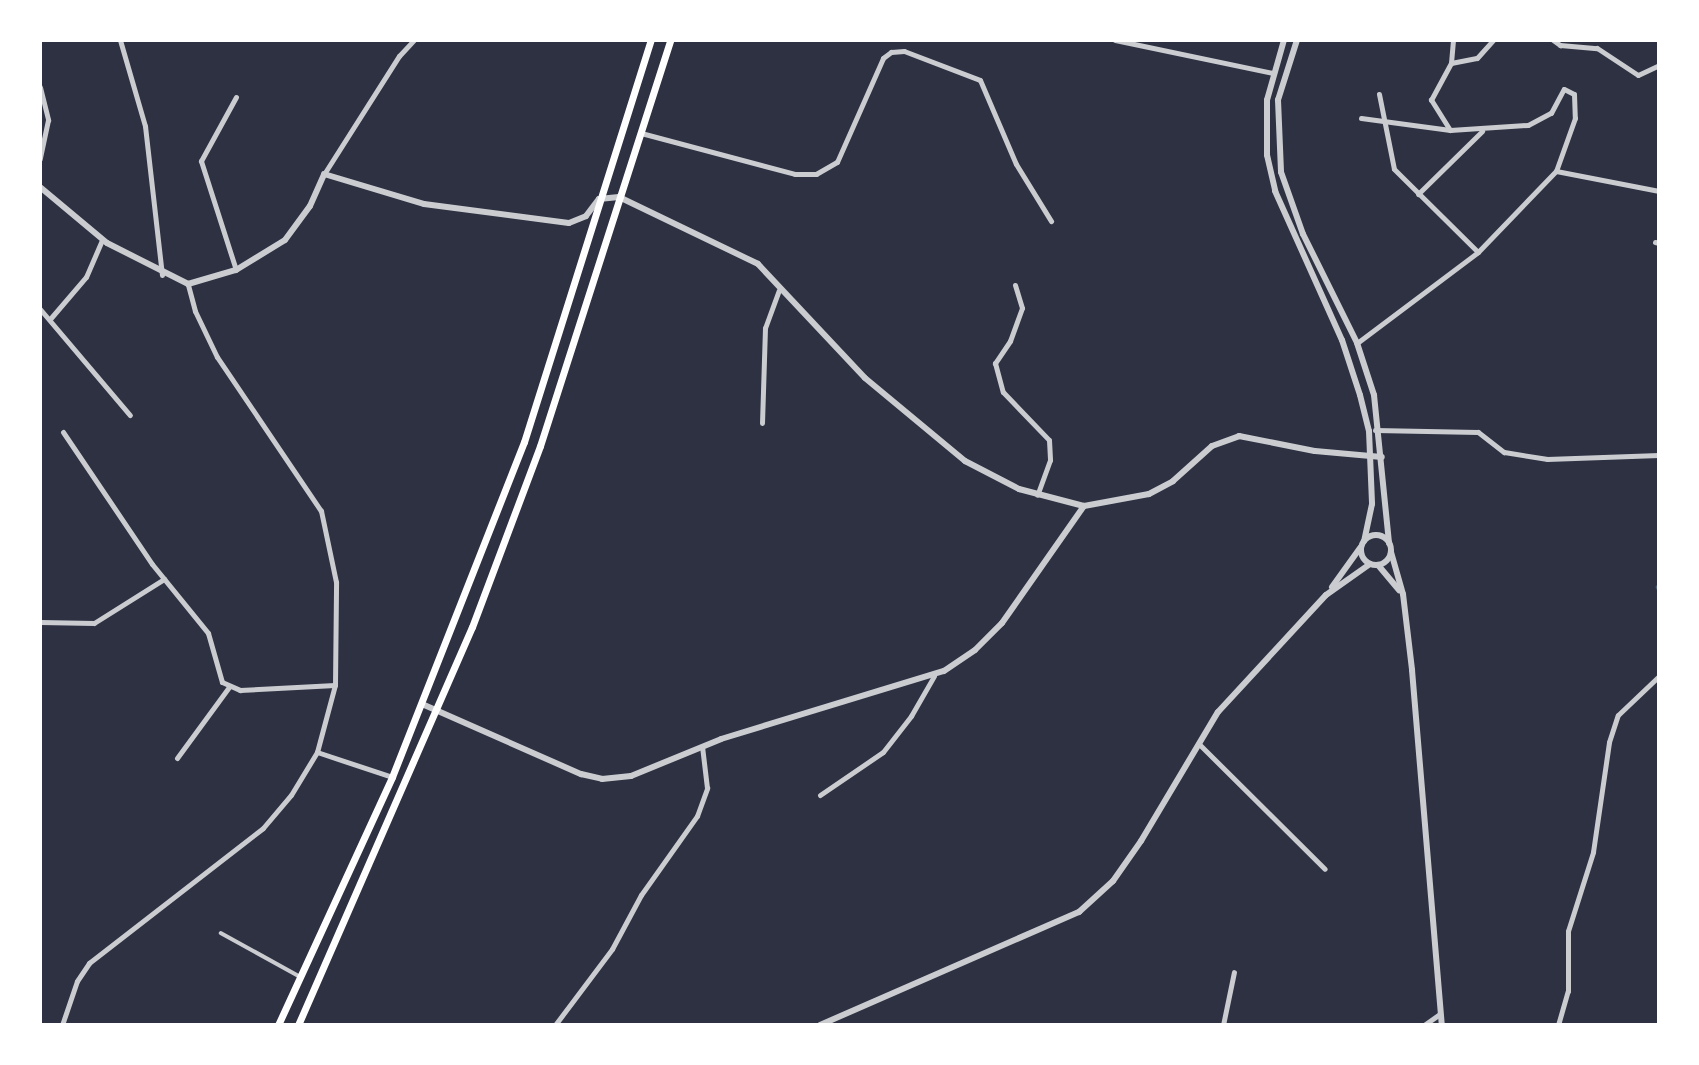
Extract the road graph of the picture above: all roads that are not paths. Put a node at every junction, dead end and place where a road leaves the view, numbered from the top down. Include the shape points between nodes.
1 (120, 40) edge
2 (414, 40) edge
3 (651, 40) edge
4 (670, 40) edge
5 (1115, 40) edge
6 (1284, 40) edge
7 (1297, 40) edge
8 (1453, 40) edge
9 (1493, 40) edge
10 (1553, 40) edge
11 (1451, 63) junction
12 (1659, 65) edge
13 (1273, 73) junction
14 (40, 87) edge
15 (1379, 94) dead end
16 (236, 97) dead end
17 (1361, 118) dead end
18 (1384, 124) junction
19 (1450, 130) junction
20 (1482, 131) junction
21 (641, 133) junction
22 (40, 159) edge
23 (1556, 171) junction
24 (324, 174) junction
25 (40, 187) edge
26 (1659, 191) edge
27 (1418, 194) junction
28 (619, 197) junction
29 (599, 199) junction
30 (1051, 221) dead end
31 (102, 240) junction
32 (1478, 252) junction
33 (236, 270) junction
34 (163, 275) junction
35 (188, 284) junction
36 (1015, 285) dead end
37 (779, 290) junction
38 (40, 309) edge
39 (50, 319) junction
40 (1357, 343) junction
41 (130, 415) dead end
42 (762, 423) dead end
43 (1378, 429) junction
44 (1368, 431) junction
45 (63, 432) dead end
46 (1659, 455) edge
47 (1371, 456) junction
48 (1382, 457) junction
49 (1037, 495) junction
50 (1084, 506) junction
51 (1363, 543) junction
52 (1389, 543) junction
53 (1391, 552) junction
54 (1370, 564) junction
55 (1378, 565) junction
56 (164, 579) junction
57 (1326, 594) junction
58 (1403, 594) junction
59 (40, 622) edge
60 (933, 676) junction
61 (1659, 676) edge
62 (335, 685) junction
63 (229, 687) junction
64 (422, 704) junction
65 (439, 710) junction
66 (1199, 744) junction
67 (702, 746) junction
68 (317, 752) junction
69 (177, 758) dead end
70 (392, 777) junction
71 (820, 795) dead end
72 (1325, 869) dead end
73 (220, 933) dead end
74 (1234, 972) dead end
75 (301, 977) junction
76 (1440, 1014) junction
77 (62, 1025) edge
78 (278, 1025) edge
79 (298, 1025) edge
80 (555, 1025) edge
81 (820, 1025) edge
82 (1223, 1025) edge
83 (1424, 1025) edge
84 (1442, 1025) edge
85 (1558, 1025) edge

1 - 34 street via 145,126
2 - 24 street via 399,56
3 - 29 main road
4 - 21 main road
5 - 13 street
6 - 13 street
7 - 40 street via 1278,100 1281,172 1304,234
8 - 11 street
9 - 11 street via 1477,58
10 - 12 street via 1597,48 1638,75
11 - 19 street via 1430,100
13 - 44 street via 1264,127 1275,191 1342,340
14 - 22 street via 48,120
15 - 18 street
16 - 33 street via 201,161
17 - 18 street
18 - 19 street
18 - 27 street via 1391,163
19 - 20 street
20 - 23 street via 1528,125 1551,113 1564,89 1574,94 1575,118
20 - 27 street
21 - 28 main road
21 - 30 street via 795,174 816,174 837,162 883,58 904,51 981,80 1016,164
23 - 26 street
23 - 32 street
24 - 29 street via 424,204 569,223 586,216
24 - 33 street via 310,206 285,240
25 - 31 street
27 - 32 street
28 - 29 street
28 - 37 street via 758,264
28 - 65 main road via 540,446
29 - 64 main road via 524,442
31 - 34 street
31 - 39 street via 86,277
32 - 40 street
33 - 35 street
34 - 35 street
35 - 62 street via 217,357 321,510 336,582
36 - 49 street via 1022,308 1010,341 995,363 1003,392 1049,440 1050,460
37 - 42 street via 765,328
37 - 49 street via 865,378 933,437 981,471
38 - 39 street
39 - 41 street
40 - 43 street via 1374,395
43 - 44 street
43 - 46 street via 1478,432 1504,452 1537,458
43 - 48 street
44 - 47 street
45 - 56 street
47 - 48 street
47 - 50 street via 1239,436 1212,446 1173,481 1149,494
47 - 51 street via 1372,504
48 - 52 street
49 - 50 street
50 - 60 street via 1002,623 975,650
51 - 52 street via 1377,535
51 - 54 street via 1362,556
51 - 57 street
52 - 53 street
53 - 55 street
53 - 58 street
54 - 55 street
54 - 57 street
55 - 58 street
56 - 59 street via 94,623
56 - 63 street via 208,633 217,675
57 - 66 street via 1218,712
58 - 76 street
60 - 67 street via 896,683
60 - 71 street via 911,716 883,752
61 - 85 street via 1618,715 1609,742 1593,852 1568,931 1568,991
62 - 63 street via 270,690
62 - 68 street
63 - 69 street
64 - 65 street
64 - 70 main road
65 - 67 street via 602,779 631,776
65 - 79 main road
66 - 72 street
66 - 81 street via 1113,881 1079,912
67 - 80 street via 707,789 697,816 641,895 612,949
68 - 70 street
68 - 77 street via 263,828 89,963 77,981
70 - 75 main road
73 - 75 street
74 - 82 street
75 - 78 main road
76 - 83 street
76 - 84 street

